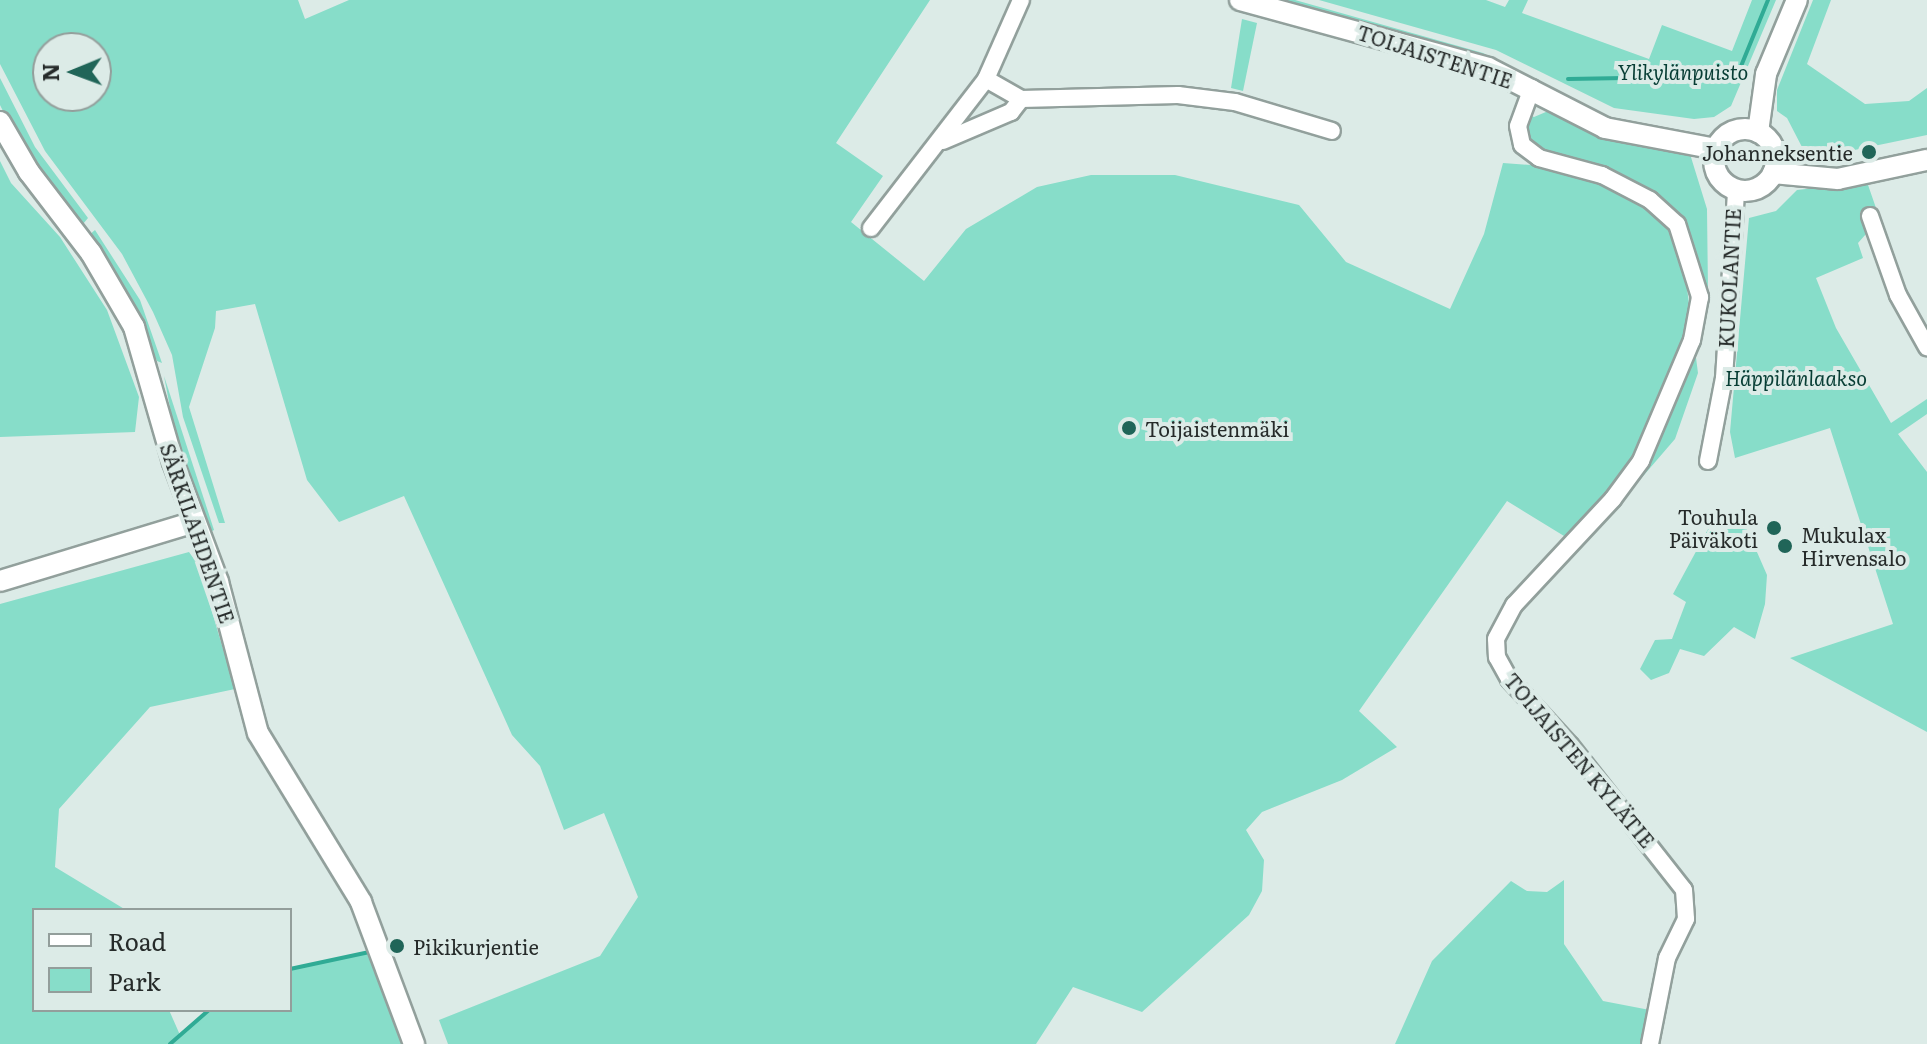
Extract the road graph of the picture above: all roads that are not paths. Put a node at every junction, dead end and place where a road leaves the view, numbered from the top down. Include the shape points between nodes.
1 (1021, 0) edge
2 (1240, 0) edge
3 (1797, 0) edge
4 (986, 79) junction
5 (1532, 88) junction
6 (1021, 99) junction
7 (0, 122) edge
8 (1332, 131) dead end
9 (1758, 132) junction
10 (941, 141) junction
11 (1716, 149) junction
12 (1927, 160) edge
13 (1773, 173) junction
14 (1736, 190) junction
15 (1870, 216) dead end
16 (871, 228) dead end
17 (1926, 345) edge
18 (1708, 461) dead end
19 (194, 522) junction
20 (0, 581) edge
21 (414, 1044) edge
22 (1650, 1044) edge

1 - 4 street
2 - 5 street, TOIJAISTENTIE via 1458,59
3 - 9 street via 1766,74
4 - 6 street
4 - 10 street
5 - 11 street, TOIJAISTENTIE via 1605,128
5 - 22 street, TOIJAISTEN KYLÄTIE via 1518,126 1522,145 1539,158 1602,175 1650,200 1677,224 1700,297 1692,340 1641,461 1613,499 1514,605 1496,639 1497,657 1509,679 1570,745 1684,890 1684,930 1667,958
6 - 8 street via 1178,95 1235,102
6 - 10 street via 1011,112
7 - 19 street, SÄRKILAHDENTIE via 29,172 91,253 134,327
9 - 11 street via 1737,130
9 - 13 street via 1774,150
10 - 16 street
11 - 14 street via 1717,173
12 - 13 street via 1838,179
13 - 14 street via 1758,188
14 - 18 street, KUKOLANTIE via 1724,378
15 - 17 street via 1898,295
19 - 20 street
19 - 21 street, SÄRKILAHDENTIE via 218,582 258,733 361,902

